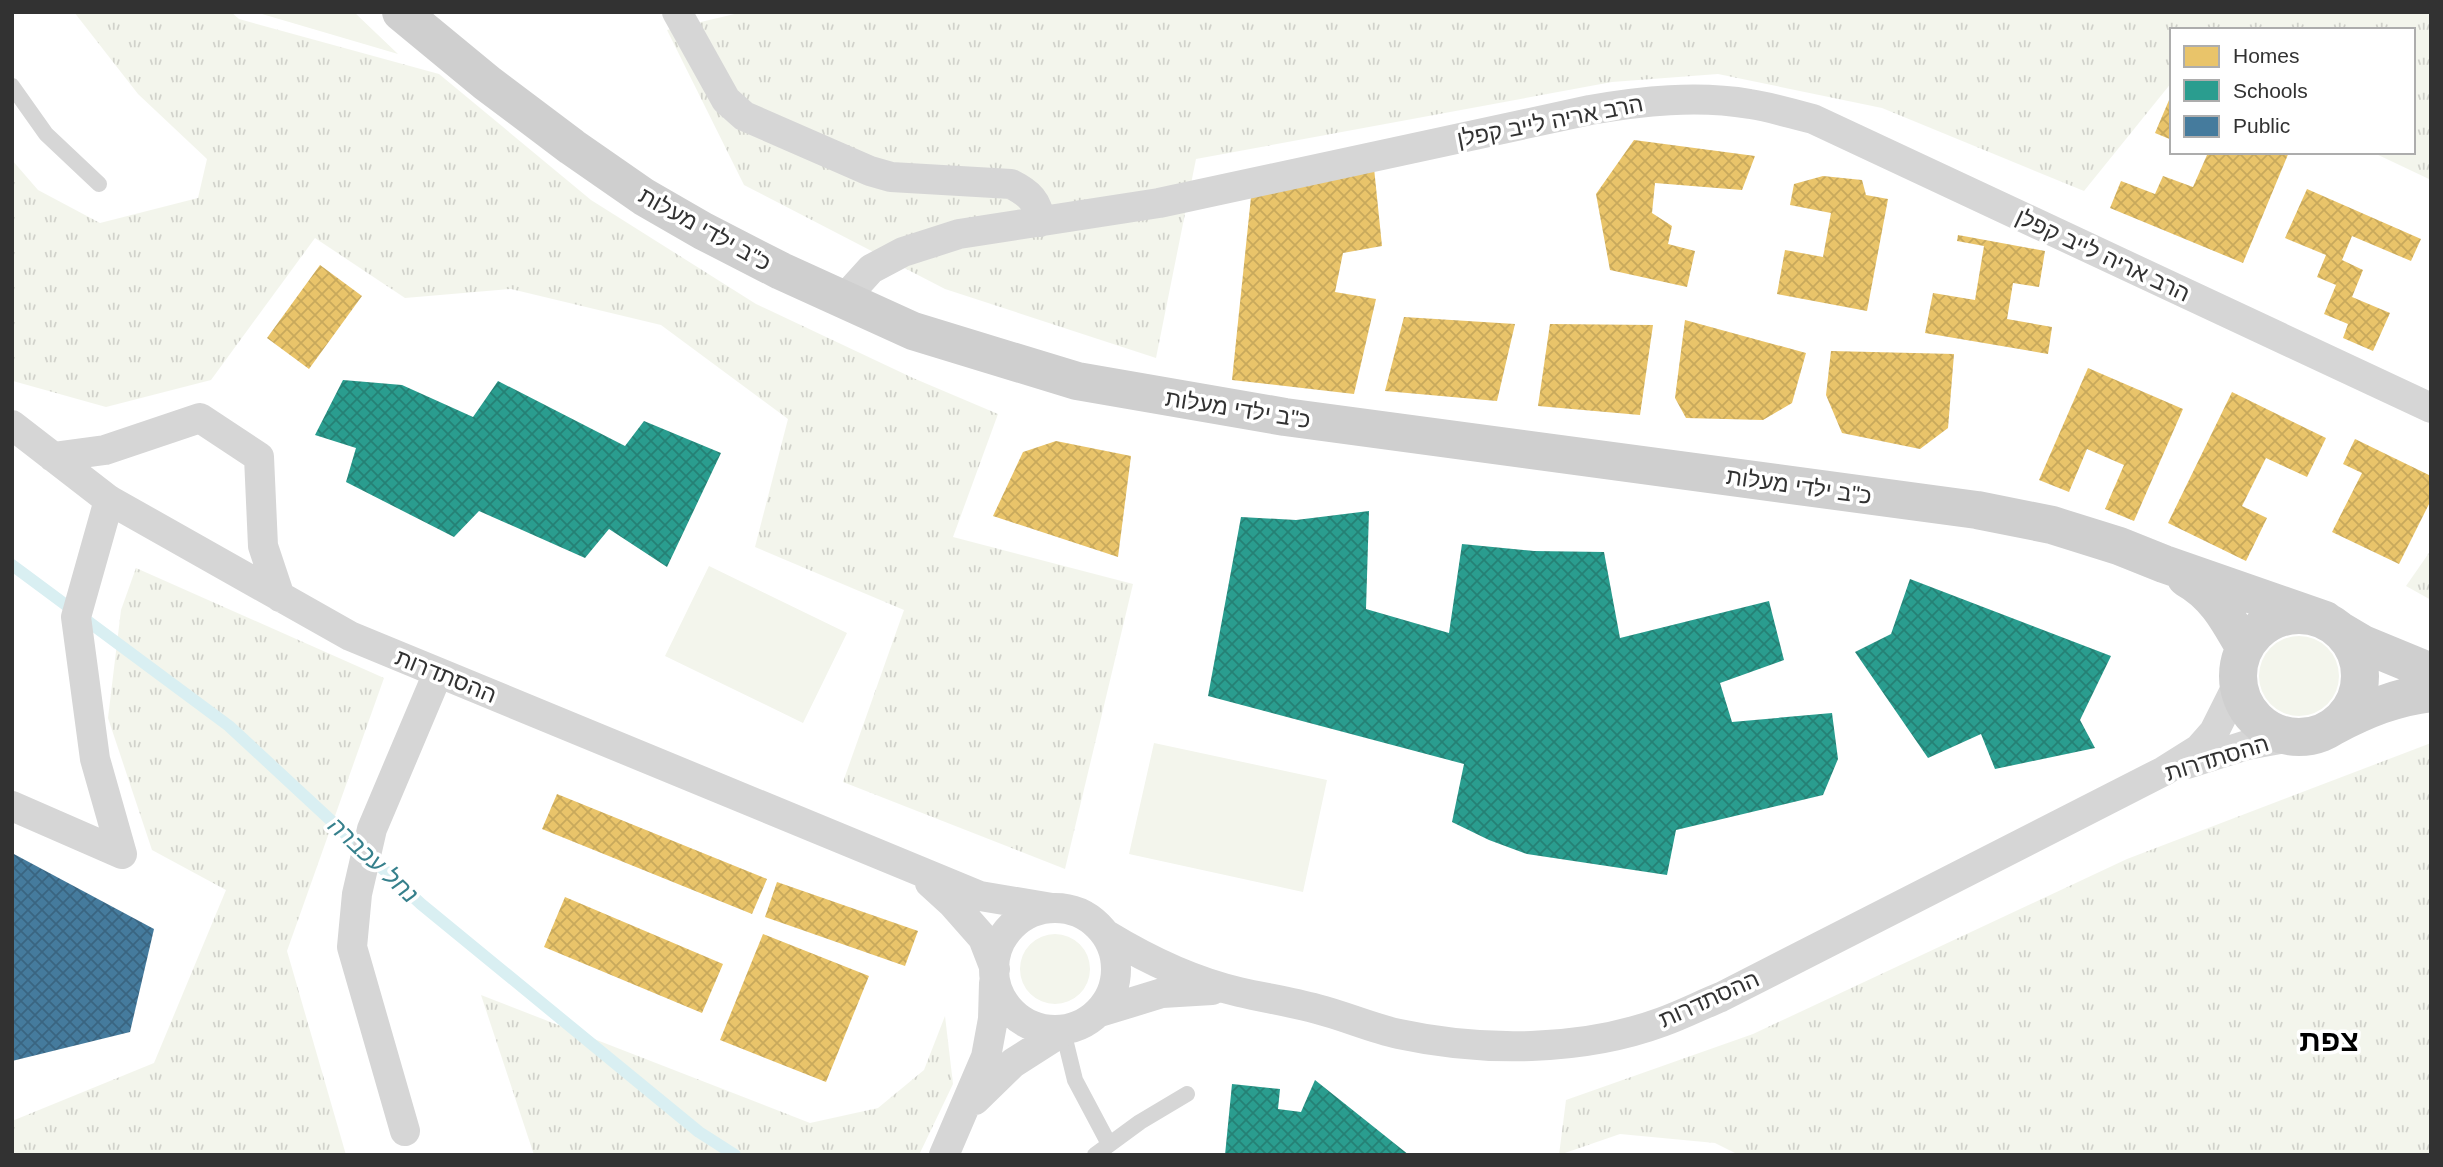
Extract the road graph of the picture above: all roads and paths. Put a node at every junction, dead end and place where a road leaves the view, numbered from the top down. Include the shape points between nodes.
1 (401, 12) edge
2 (677, 12) edge
3 (12, 86) edge
4 (99, 184) dead end
5 (1040, 222) junction
6 (842, 301) junction
7 (2431, 408) edge
8 (12, 425) edge
9 (53, 457) junction
10 (109, 500) junction
11 (2164, 564) junction
12 (280, 597) junction
13 (2333, 626) junction
14 (2244, 648) junction
15 (2431, 672) edge
16 (438, 673) junction
17 (2238, 684) junction
18 (2431, 693) edge
19 (2332, 727) junction
20 (2291, 737) junction
21 (2144, 781) junction
22 (12, 806) edge
23 (911, 867) junction
24 (1052, 908) junction
25 (1107, 935) junction
26 (994, 975) junction
27 (1237, 992) junction
28 (1100, 1012) junction
29 (1063, 1031) junction
30 (1186, 1094) dead end
31 (963, 1113) junction
32 (405, 1131) dead end
33 (1108, 1144) junction
34 (944, 1155) edge
35 (1095, 1155) edge

1 - 6 street, כ"ב ילדי מעלות via 487,83 643,197
2 - 5 street via 726,100 744,116 891,177 1011,184 1038,206
3 - 4 lane via 46,134
5 - 6 street, הרב אריה לייב קפלן via 959,234 903,252 871,269
5 - 7 street, הרב אריה לייב קפלן via 1233,189 1640,102 1750,104 1813,119
6 - 11 street, כ"ב ילדי מעלות via 913,331 1077,381 1285,417 1977,510 2052,525
8 - 9 street, ההסתדרות
9 - 10 street, ההסתדרות
9 - 12 street via 105,450 200,418 260,457 262,546
10 - 12 street, ההסתדרות
10 - 22 street via 76,617 94,759 122,853
11 - 13 street, כ"ב ילדי מעלות
11 - 14 street, כ"ב ילדי מעלות via 2202,586
12 - 16 street, ההסתדרות via 350,636
13 - 14 street via 2305,615 2275,619
13 - 15 street via 2363,644
13 - 19 street via 2356,652 2360,672 2352,707
14 - 17 street
16 - 23 street, ההסתדרות
16 - 32 street via 372,829 357,894 352,947
17 - 20 street via 2245,706 2259,723
17 - 21 street, ההסתדרות via 2214,732 2199,748
18 - 19 street via 2371,707
19 - 20 street via 2313,736
20 - 21 street, ההסתדרות via 2200,759
21 - 27 street, ההסתדרות via 1721,997 1660,1023 1604,1037 1557,1045 1451,1043 1396,1034 1319,1009
23 - 24 street, ההסתדרות via 980,896
23 - 26 street, ההסתדרות via 983,938
24 - 25 street via 1073,910 1093,920
24 - 26 street via 1016,922 1002,938
25 - 27 street, ההסתדרות via 1147,958
25 - 28 street via 1118,971 1113,992
26 - 29 street via 1002,1001 1015,1017 1041,1030
26 - 31 street via 986,1057
27 - 28 street, ההסתדרות via 1162,993
28 - 29 street via 1083,1025
29 - 31 street via 1013,1063
29 - 33 lane via 1075,1080
30 - 33 lane
31 - 34 street
33 - 35 lane

